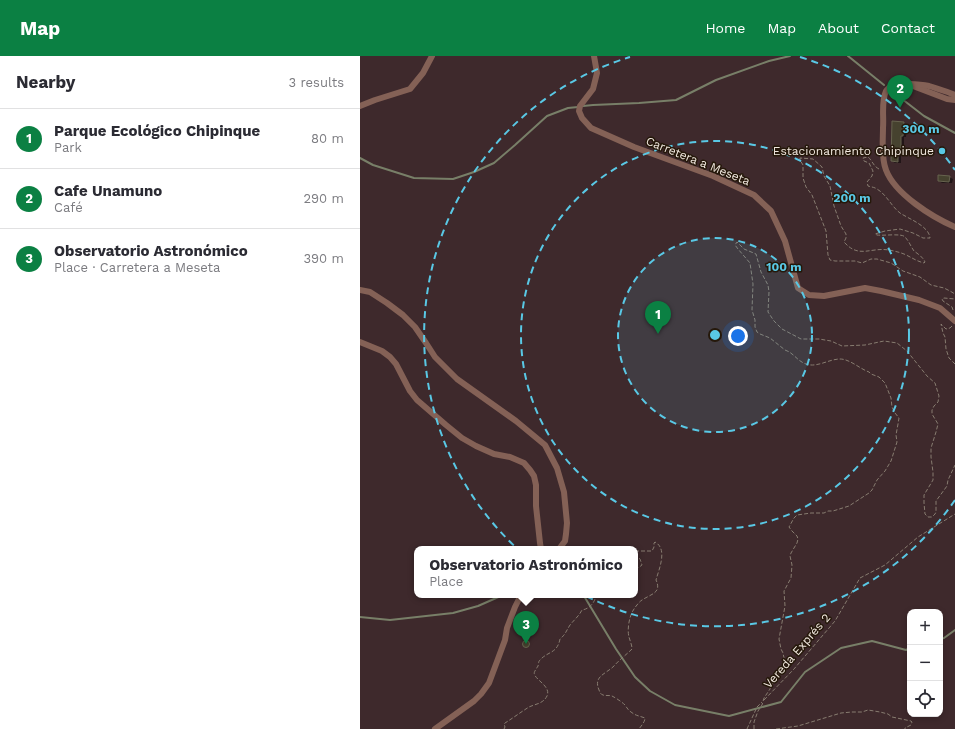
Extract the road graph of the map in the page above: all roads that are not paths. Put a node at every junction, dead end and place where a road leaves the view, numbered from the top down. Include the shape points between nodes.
1 (432, 56) edge
2 (594, 56) edge
3 (909, 85) junction
4 (955, 95) edge
5 (955, 100) edge
6 (360, 106) edge
7 (955, 227) edge
8 (360, 290) edge
9 (955, 320) edge
10 (360, 342) edge
11 (540, 546) edge
12 (561, 546) edge
13 (520, 598) edge
14 (435, 729) edge

1 - 6 street via 410,89
2 - 9 street, Carretera a Meseta via 597,73 593,89 580,106 582,118 591,128 634,147 714,176 754,195 771,211 785,241 798,288 809,295 824,296 865,288 881,291 920,300 940,308
3 - 4 street via 928,86
3 - 5 street
3 - 7 street via 893,85 886,92 883,156 885,170 896,186 912,201
8 - 12 street via 370,292 397,311 415,327 435,357 457,379 545,445 557,468 564,492 567,523 565,541
10 - 11 street via 390,357 417,400 462,438 494,454 524,463 534,476 536,485
13 - 14 street via 489,683 482,694

